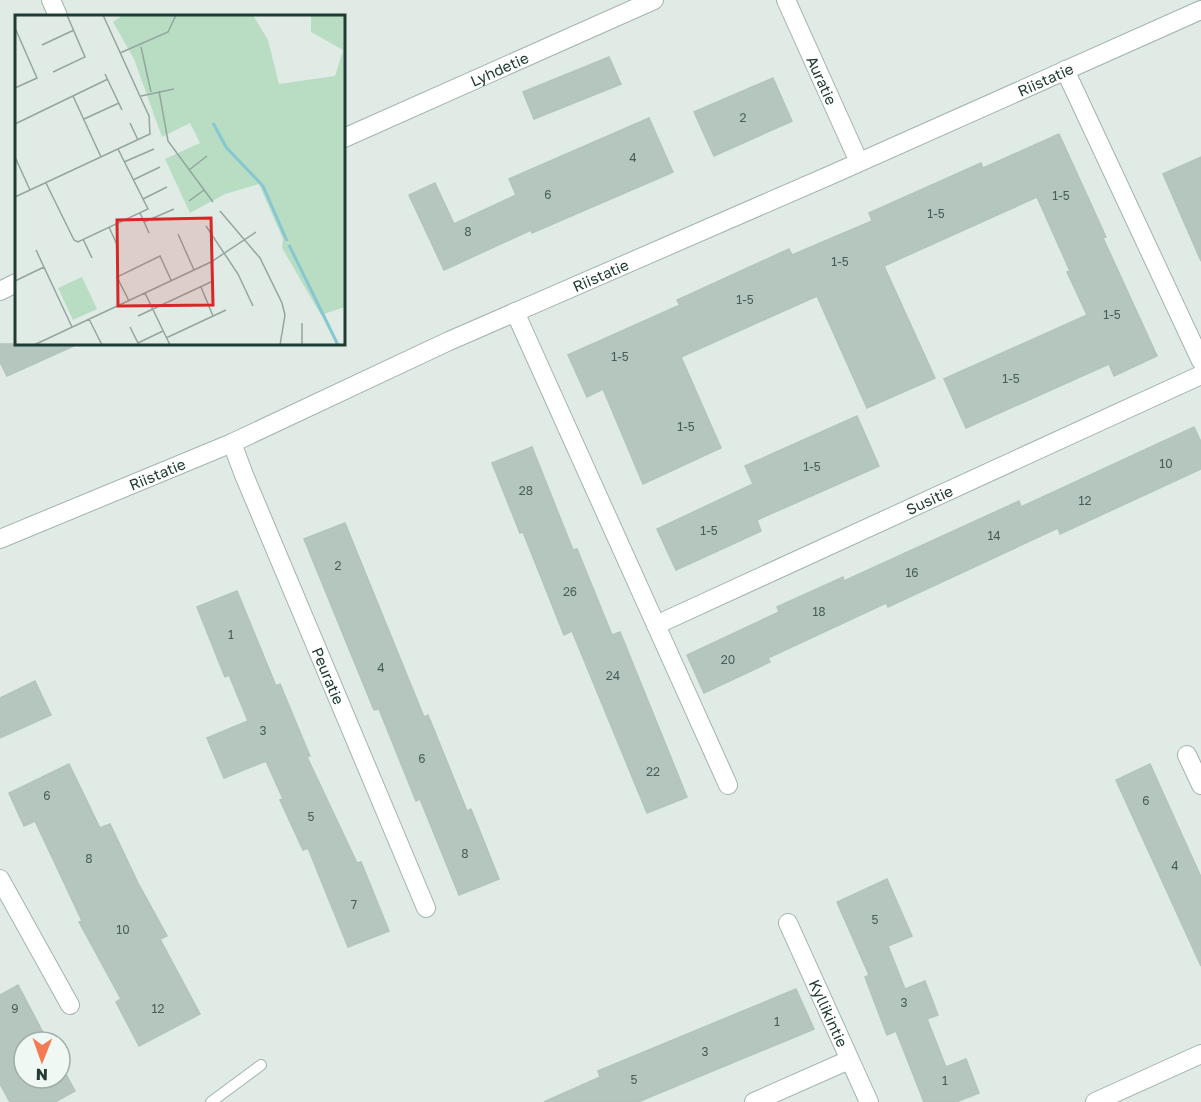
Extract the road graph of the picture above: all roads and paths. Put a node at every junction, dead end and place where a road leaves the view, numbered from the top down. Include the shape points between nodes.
1 (51, 0) edge
2 (654, 0) edge
3 (786, 0) edge
4 (1201, 10) edge
5 (58, 15) edge
6 (1065, 70) junction
7 (345, 138) edge
8 (859, 162) junction
9 (15, 284) edge
10 (0, 291) edge
11 (515, 312) junction
12 (1201, 361) edge
13 (1201, 375) edge
14 (232, 442) junction
15 (0, 540) edge
16 (656, 624) junction
17 (1187, 754) dead end
18 (728, 785) dead end
19 (1201, 785) edge
20 (0, 879) edge
21 (426, 908) dead end
22 (788, 923) dead end
23 (70, 1005) dead end
24 (1201, 1054) edge
25 (849, 1060) junction
26 (261, 1065) dead end
27 (211, 1102) edge
28 (754, 1102) edge
29 (869, 1102) edge
30 (1095, 1102) edge

1 - 5 street
2 - 7 street, Lyhdetie
3 - 8 street, Auratie
4 - 6 street, Riistatie
6 - 8 street, Riistatie
6 - 12 street
8 - 11 street, Riistatie
9 - 10 street
11 - 14 street, Riistatie
11 - 16 street
13 - 16 street, Susitie
14 - 15 street, Riistatie
14 - 21 street, Peuratie
16 - 18 street
17 - 19 street
20 - 23 street
22 - 25 street, Kyllikintie
24 - 30 street
25 - 28 street
25 - 29 street, Kyllikintie
26 - 27 lane

